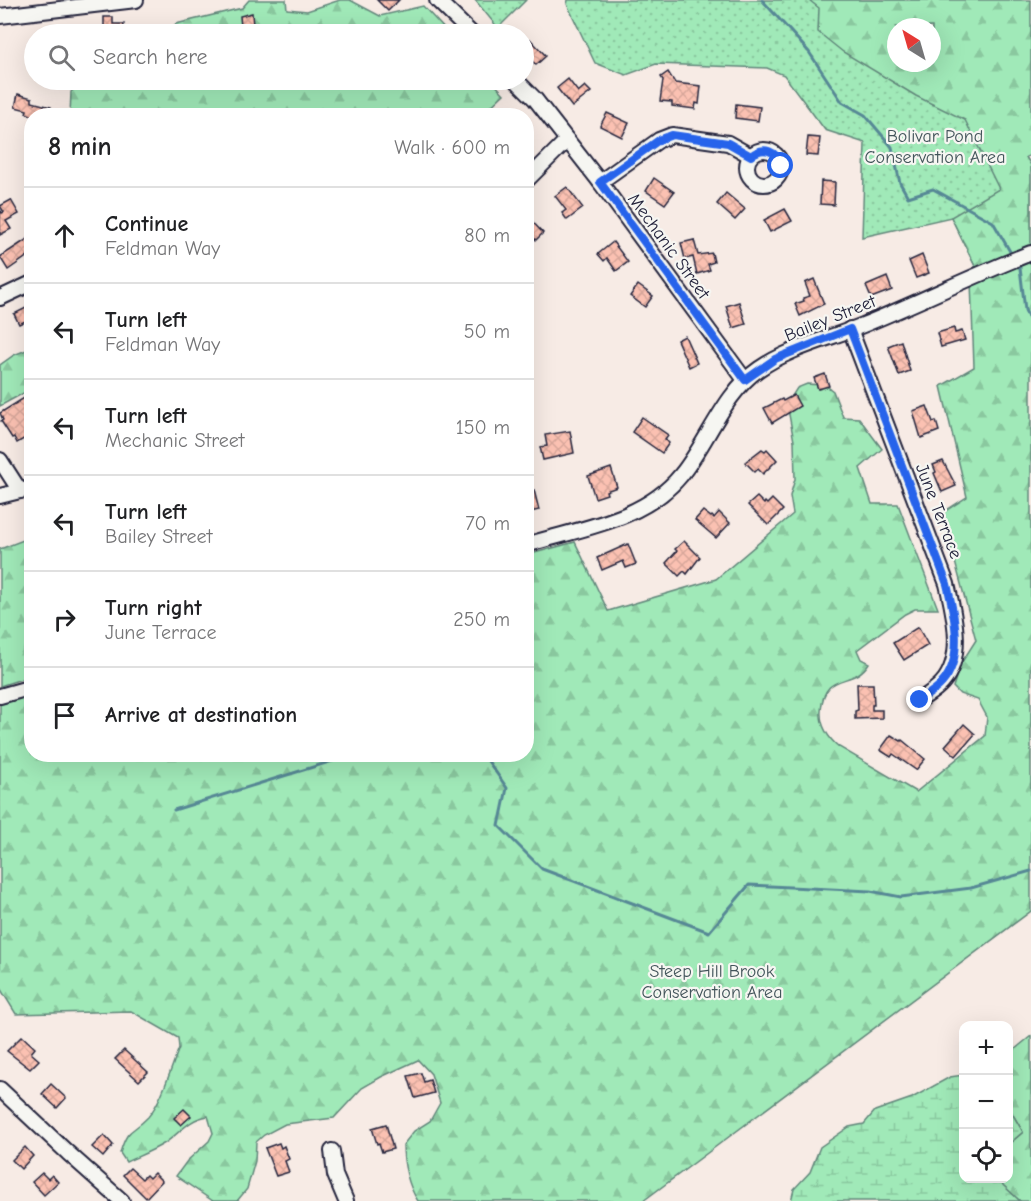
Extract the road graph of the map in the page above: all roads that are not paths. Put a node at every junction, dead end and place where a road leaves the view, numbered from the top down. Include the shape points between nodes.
1 (136, 0) edge
2 (437, 0) edge
3 (0, 16) edge
4 (462, 24) edge
5 (524, 90) edge
6 (567, 140) junction
7 (751, 156) dead end
8 (534, 174) edge
9 (600, 182) junction
10 (1021, 257) edge
11 (24, 287) edge
12 (0, 298) edge
13 (850, 329) junction
14 (745, 380) junction
15 (0, 460) edge
16 (24, 487) edge
17 (24, 490) edge
18 (0, 496) edge
19 (534, 543) edge
20 (24, 689) edge
21 (0, 696) edge
22 (920, 700) dead end
23 (0, 1089) edge
24 (332, 1151) dead end
25 (122, 1201) edge
26 (346, 1201) edge

1 - 3 street
2 - 4 street
5 - 6 street, Mechanic Street
6 - 8 street
6 - 9 street, Mechanic Street
7 - 9 street via 728,143 672,135
9 - 14 street, Mechanic Street
10 - 13 street, Bailey Street
11 - 12 street
13 - 14 street, Bailey Street via 775,359
13 - 22 street, June Terrace via 953,609 955,649 949,673
14 - 19 street, Bailey Street via 682,474 662,494 630,513
15 - 16 street
17 - 18 street
20 - 21 street
23 - 25 street
24 - 26 street via 335,1175

